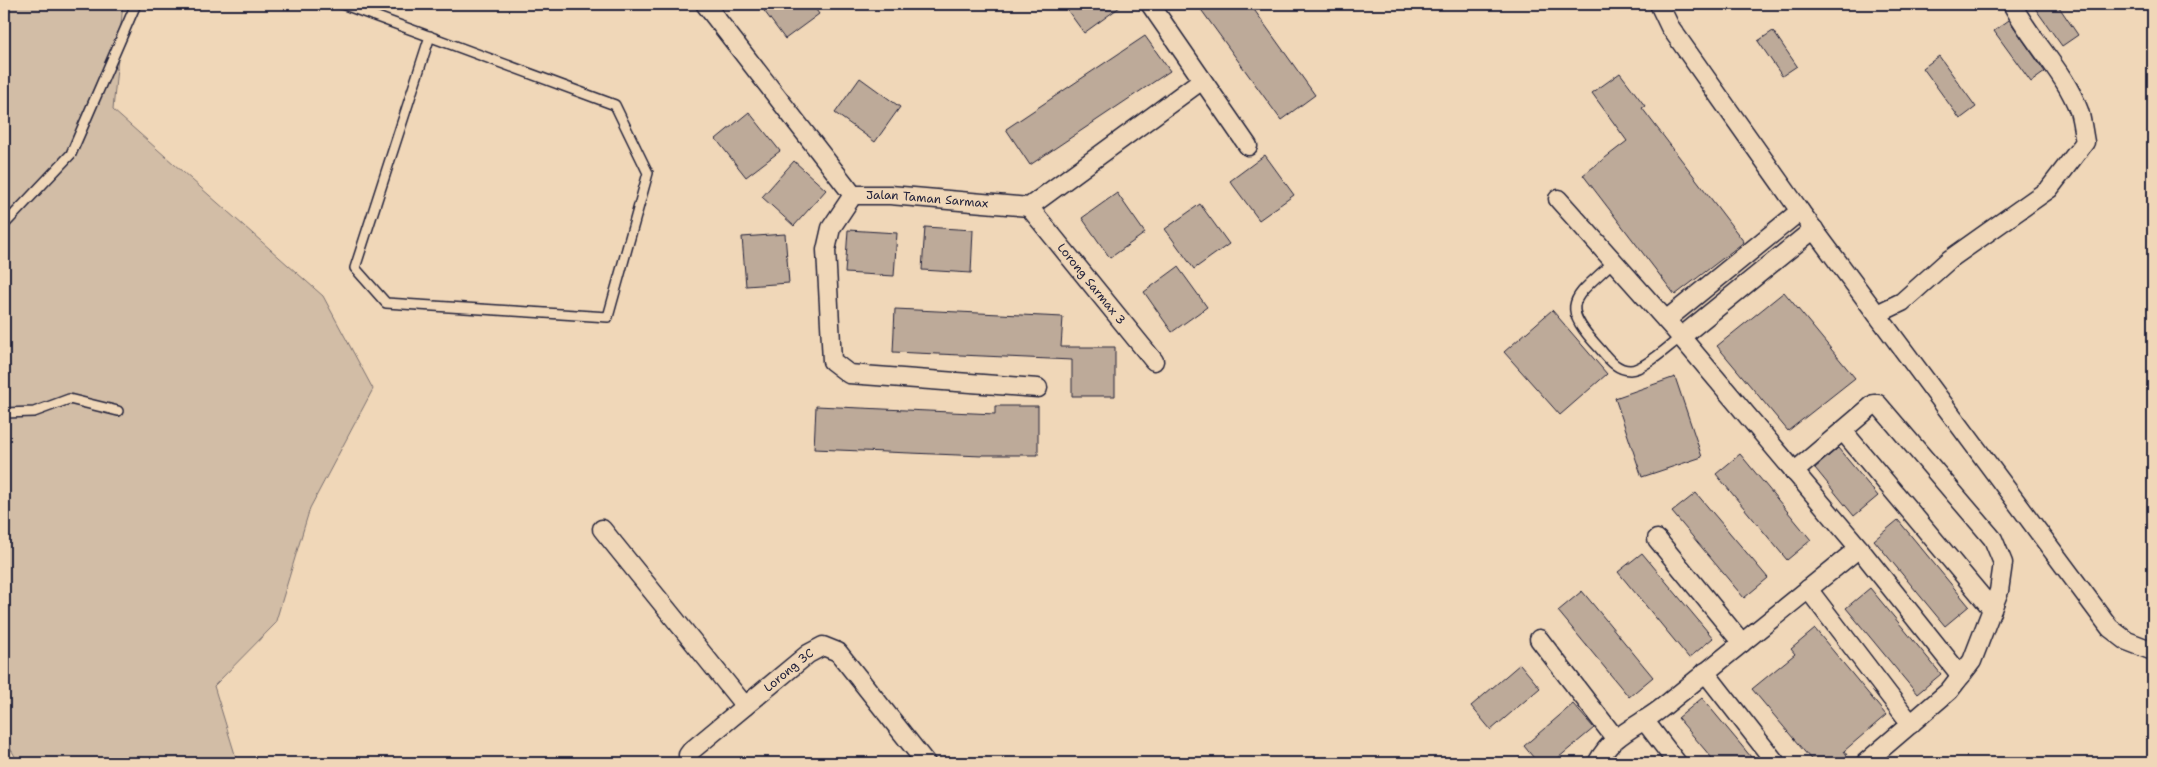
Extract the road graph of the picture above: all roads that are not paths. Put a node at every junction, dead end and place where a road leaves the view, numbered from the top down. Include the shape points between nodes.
1 (136, 4) edge
2 (342, 4) edge
3 (705, 4) edge
4 (1150, 4) edge
5 (1659, 4) edge
6 (2012, 4) edge
7 (430, 36) junction
8 (1202, 80) junction
9 (1248, 146) dead end
10 (853, 195) junction
11 (1558, 200) dead end
12 (1029, 207) junction
13 (1800, 211) junction
14 (4, 225) edge
15 (1814, 229) junction
16 (1613, 262) junction
17 (1877, 314) junction
18 (1666, 320) junction
19 (1681, 337) junction
20 (1154, 361) dead end
21 (1038, 388) dead end
22 (118, 410) dead end
23 (4, 413) edge
24 (1843, 431) junction
25 (1794, 472) junction
26 (602, 529) dead end
27 (1657, 539) dead end
28 (1859, 548) junction
29 (1808, 589) junction
30 (1992, 609) junction
31 (1539, 639) dead end
32 (1742, 643) junction
33 (2152, 647) edge
34 (1705, 672) junction
35 (1961, 676) junction
36 (744, 706) junction
37 (1644, 720) junction
38 (1911, 724) junction
39 (1615, 738) junction
40 (690, 763) edge
41 (926, 763) edge
42 (1597, 763) edge
43 (1677, 763) edge
44 (1776, 763) edge
45 (1865, 763) edge

1 - 14 lane via 71,154
2 - 7 lane
3 - 10 street, Jalan Taman Sarmax
4 - 8 street
5 - 13 street via 1670,27
6 - 17 street via 2079,111 2085,142 2048,189 1950,259 1902,302
7 - 7 lane via 615,105 648,173 608,317 386,303 355,268
8 - 9 street
8 - 12 street
10 - 12 street, Jalan Taman Sarmax via 890,195
10 - 21 street via 831,228 826,250 832,361 849,374
11 - 16 street
12 - 20 street, Lorong Sarmax 3
13 - 15 street
13 - 18 street
15 - 17 street
15 - 19 street
16 - 18 street
16 - 19 lane via 1579,295 1574,312 1580,327 1615,365 1630,370 1642,366
17 - 33 street via 2110,628 2127,641
18 - 19 street
19 - 25 street
22 - 23 lane via 69,399 34,412
24 - 25 street
24 - 30 street
24 - 30 street via 1874,404 1882,406 1975,517 1993,539 2004,563
25 - 28 street
26 - 36 street
27 - 32 street
28 - 29 street
28 - 35 street
29 - 32 street
29 - 38 street
30 - 35 street via 1972,661
31 - 39 street
32 - 34 street
34 - 37 street
34 - 44 street
35 - 38 street via 1949,691
36 - 40 street, Lorong 3C via 690,751
36 - 41 street, Lorong 3C via 822,646 838,652
37 - 39 street
37 - 43 street
38 - 45 street
39 - 42 street

